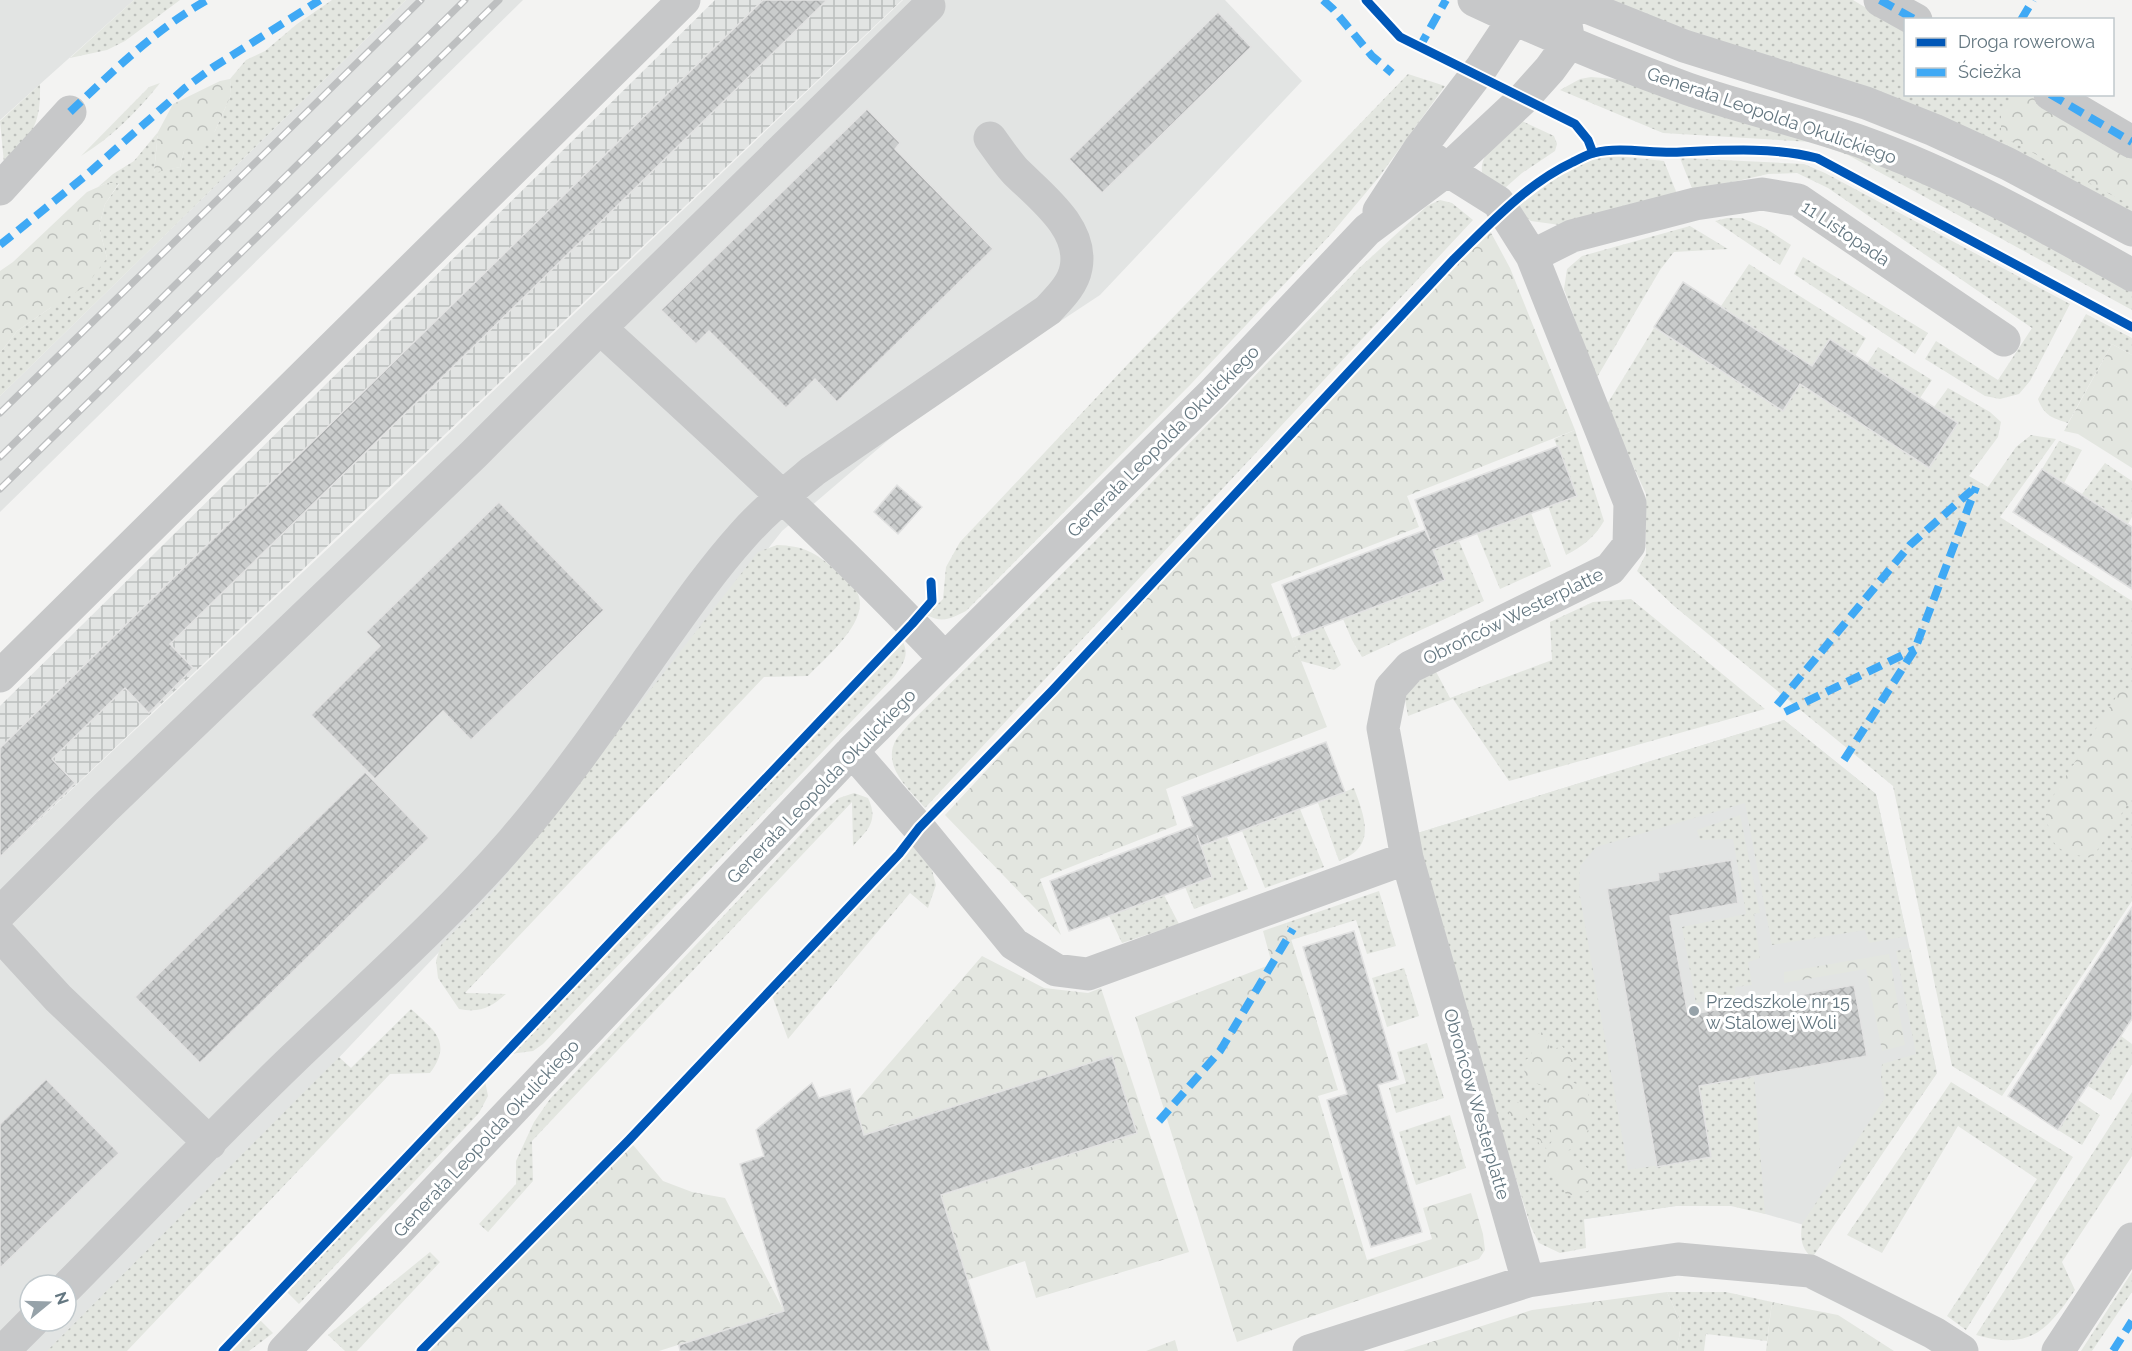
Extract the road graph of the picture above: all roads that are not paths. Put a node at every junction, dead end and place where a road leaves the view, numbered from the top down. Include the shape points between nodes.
1 (684, 0) edge
2 (1474, 0) edge
3 (1544, 0) edge
4 (1562, 0) edge
5 (1569, 0) edge
6 (1881, 0) edge
7 (929, 6) dead end
8 (1912, 18) edge
9 (1515, 19) junction
10 (1569, 43) junction
11 (2053, 96) edge
12 (70, 112) dead end
13 (990, 138) dead end
14 (2132, 142) edge
15 (1420, 148) junction
16 (1447, 170) junction
17 (0, 189) edge
18 (1367, 230) junction
19 (2132, 230) edge
20 (1532, 256) junction
21 (2132, 275) edge
22 (600, 328) junction
23 (2004, 340) dead end
24 (783, 495) junction
25 (945, 659) junction
26 (0, 676) edge
27 (852, 751) junction
28 (1407, 858) junction
29 (0, 913) edge
30 (0, 935) edge
31 (210, 1143) junction
32 (2132, 1239) edge
33 (78, 1276) edge
34 (1528, 1281) junction
35 (21, 1333) edge
36 (3, 1351) edge
37 (284, 1351) edge
38 (1309, 1351) edge
39 (1962, 1351) edge
40 (2058, 1351) edge

1 - 26 street
2 - 9 street
3 - 9 street, Generała Leopolda Okulickiego
4 - 10 street
5 - 19 street, Generała Leopolda Okulickiego via 1684,46 1866,103 1934,130 2008,164
6 - 8 street
7 - 22 street
9 - 10 street
9 - 15 street, Generała Leopolda Okulickiego
10 - 16 street, Generała Leopolda Okulickiego via 1524,98
10 - 21 street, Generała Leopolda Okulickiego via 1689,89 1862,142 1960,183
11 - 14 street
12 - 17 street
13 - 24 street via 1069,230 1077,255 1072,280 1048,310
15 - 16 street, Obrońców Westerplatte
15 - 18 street, Generała Leopolda Okulickiego
16 - 18 street, Generała Leopolda Okulickiego
16 - 20 street, Obrońców Westerplatte via 1498,202
18 - 25 street, Generała Leopolda Okulickiego via 1212,394
20 - 23 street, 11 Listopada via 1572,236 1695,204 1762,194 1798,200
20 - 28 street, Obrońców Westerplatte via 1630,503 1629,545 1610,569 1410,667 1391,688 1383,728
22 - 24 street
22 - 29 street
24 - 25 street
24 - 31 street via 718,563 588,746 510,844 395,963
25 - 27 street, Generała Leopolda Okulickiego
27 - 28 street via 1014,944 1056,970 1088,974
27 - 37 street, Generała Leopolda Okulickiego
28 - 34 street, Obrońców Westerplatte
30 - 31 street via 58,998
31 - 33 street
32 - 40 street
34 - 38 street
34 - 39 street via 1678,1259 1810,1271
35 - 36 street

